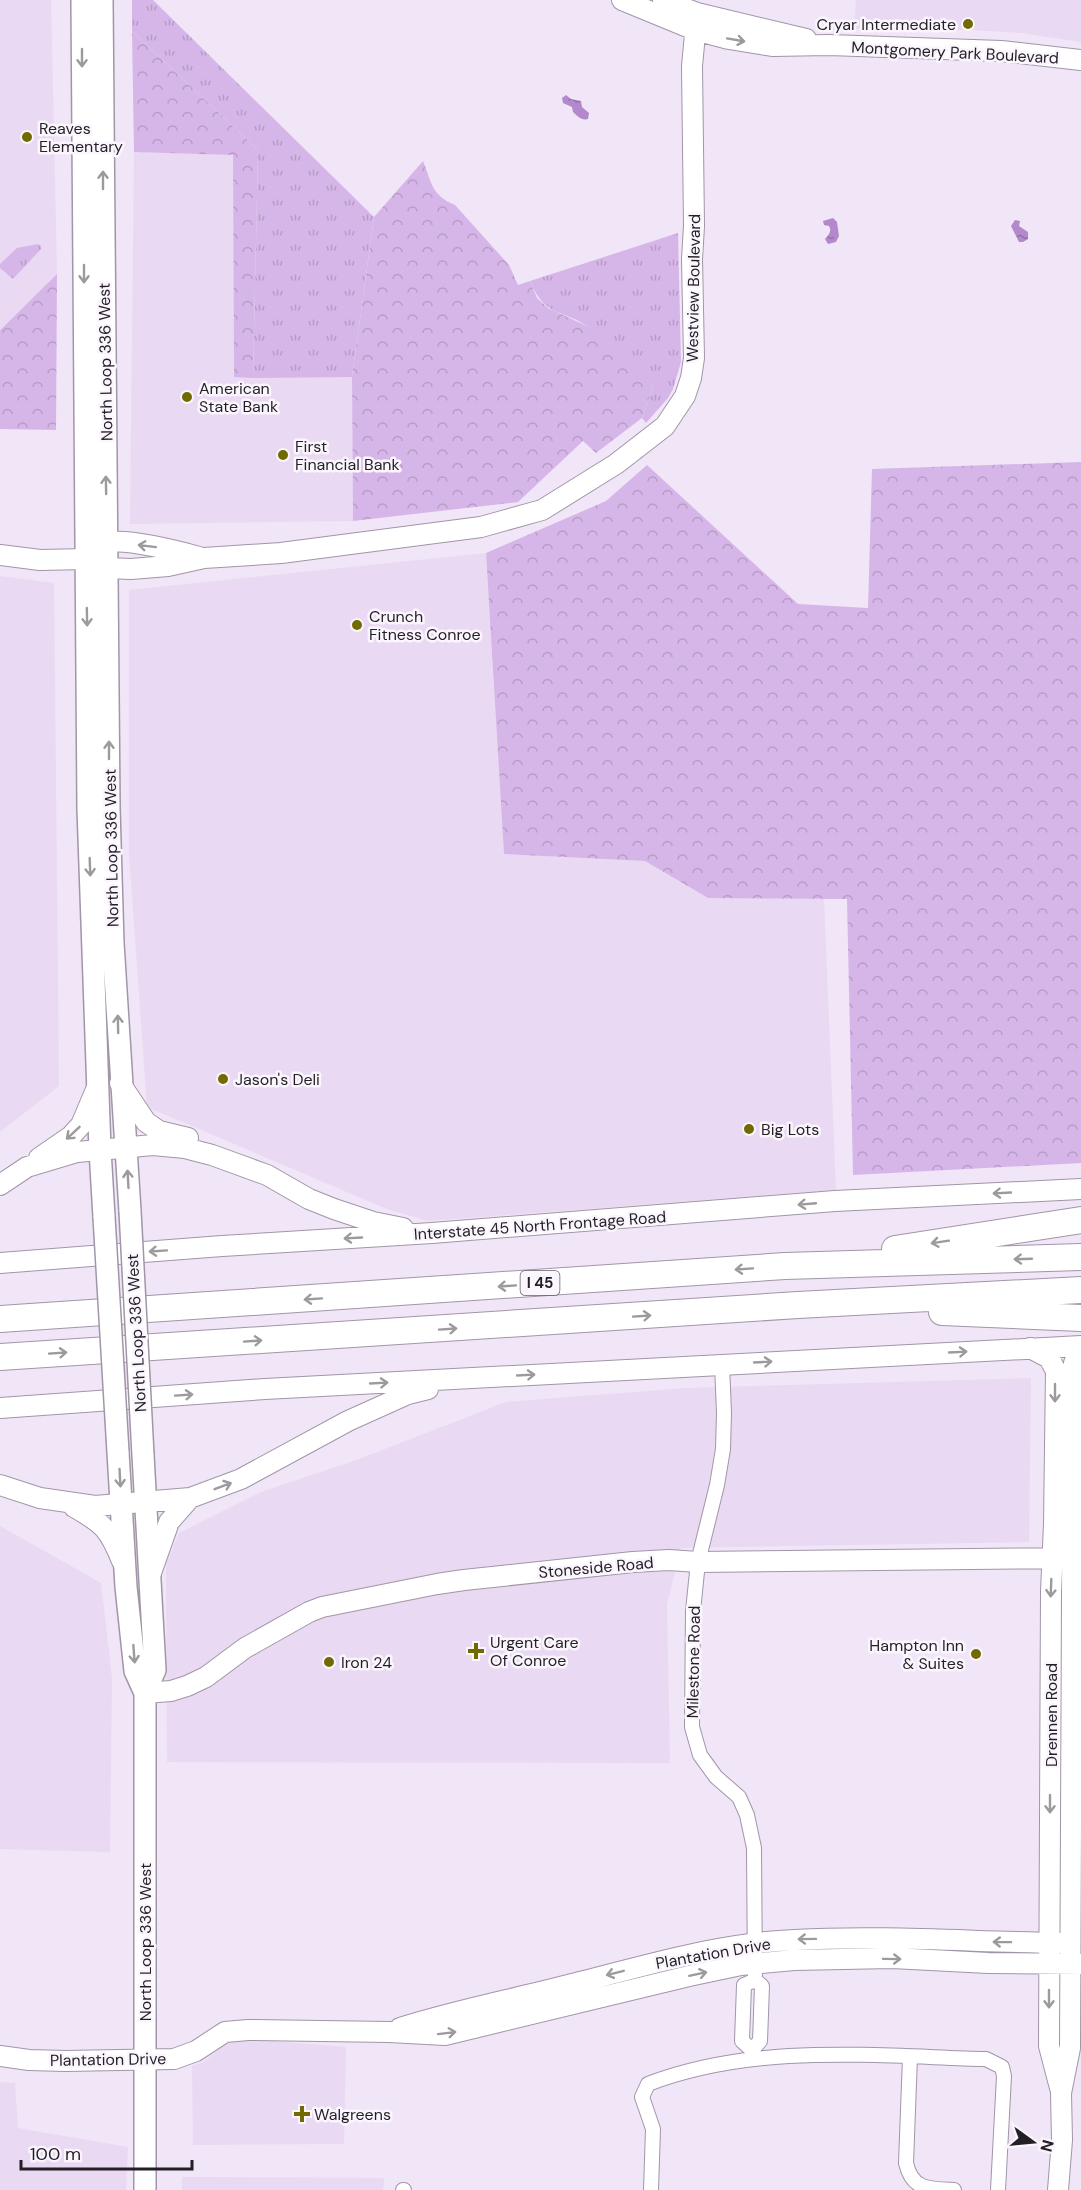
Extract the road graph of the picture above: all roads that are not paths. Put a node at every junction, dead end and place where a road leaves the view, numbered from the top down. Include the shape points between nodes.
1 (82, 0) edge
2 (102, 0) edge
3 (622, 0) edge
4 (663, 0) edge
5 (696, 22) junction
6 (1081, 60) edge
7 (94, 238) junction
8 (107, 543) junction
9 (0, 555) edge
10 (204, 558) junction
11 (86, 559) junction
12 (107, 568) junction
13 (99, 1083) junction
14 (120, 1083) junction
15 (126, 1147) junction
16 (100, 1150) junction
17 (27, 1167) junction
18 (267, 1175) junction
19 (0, 1185) edge
20 (1081, 1189) edge
21 (1081, 1220) edge
22 (432, 1233) junction
23 (1081, 1257) edge
24 (0, 1263) edge
25 (785, 1266) junction
26 (1081, 1290) edge
27 (798, 1305) junction
28 (1081, 1318) edge
29 (0, 1319) edge
30 (1081, 1346) edge
31 (1030, 1348) junction
32 (1081, 1353) edge
33 (0, 1357) edge
34 (722, 1364) junction
35 (468, 1379) junction
36 (0, 1408) edge
37 (0, 1485) edge
38 (190, 1498) junction
39 (146, 1502) junction
40 (69, 1504) junction
41 (122, 1504) junction
42 (1062, 1558) junction
43 (698, 1562) junction
44 (125, 1568) junction
45 (151, 1573) junction
46 (145, 1693) junction
47 (754, 1943) junction
48 (1050, 1943) junction
49 (1076, 1943) edge
50 (1050, 1963) junction
51 (1076, 1964) edge
52 (755, 1972) junction
53 (743, 2015) junction
54 (761, 2016) junction
55 (389, 2032) junction
56 (753, 2055) junction
57 (0, 2056) edge
58 (910, 2056) junction
59 (145, 2058) junction
60 (1061, 2093) junction
61 (145, 2190) edge
62 (651, 2190) edge
63 (954, 2190) edge
64 (998, 2190) edge
65 (1058, 2190) edge

1 -> 7 main road, North Loop 336 West
7 -> 2 main road, North Loop 336 West
3 - 5 street, Montgomery Park Boulevard
4 - 5 street, Montgomery Park Boulevard
5 - 6 street, Montgomery Park Boulevard via 829,45 1000,51
5 - 10 street, Westview Boulevard via 692,66 694,358 685,396 665,426 616,464 542,510 481,526 281,553
8 -> 7 main road, North Loop 336 West
7 -> 11 main road, North Loop 336 West
10 -> 8 street, Westview Boulevard via 167,548
8 - 11 street
8 - 12 main road, North Loop 336 West
9 - 11 street, Westview Boulevard via 40,560
10 - 12 street, Westview Boulevard via 168,566
11 - 12 street, Westview Boulevard
11 -> 13 main road, North Loop 336 West via 88,809
14 -> 12 main road, North Loop 336 West via 112,942
13 - 16 main road, North Loop 336 West
13 -> 17 street via 81,1125
14 - 15 main road, North Loop 336 West
14 - 18 street via 146,1122 159,1131 234,1150
15 - 16 street
15 - 18 street via 185,1148
39 -> 15 main road, North Loop 336 West, bridge
16 - 17 street via 77,1152
16 -> 41 main road, North Loop 336 West, bridge
17 - 19 street
18 - 22 street via 334,1209 374,1222
20 -> 22 street, Interstate 45 North Frontage Road via 835,1201
21 -> 25 highway
22 -> 24 street, Interstate 45 North Frontage Road
23 -> 25 highway, I 45
25 -> 29 highway, I 45
26 - 27 highway
27 - 28 highway
33 -> 27 highway
30 - 31 street
34 -> 31 street
31 -> 42 street, Drennen Road via 1049,1358 1056,1371
32 - 42 street, Drennen Road via 1073,1371
35 -> 34 street
34 - 43 street, Milestone Road via 723,1449
36 -> 35 street
38 -> 35 street via 242,1479 348,1421 408,1394
37 - 40 street
38 - 39 street
38 - 45 street via 169,1522
39 - 41 street
39 - 45 main road, North Loop 336 West
40 - 41 street
40 - 44 street via 105,1527
41 - 44 main road, North Loop 336 West
42 - 43 street, Stoneside Road
42 -> 48 street, Drennen Road
42 - 49 street, Drennen Road
43 - 46 street, Stoneside Road via 633,1562 437,1584 322,1607 245,1648 206,1677 187,1686
43 - 47 street, Milestone Road via 693,1611 692,1727 700,1755 716,1777 739,1797 747,1815 754,1848
44 -> 46 main road, North Loop 336 West via 135,1671
45 - 46 main road, North Loop 336 West via 155,1670
46 - 59 main road, North Loop 336 West
48 -> 47 street, Plantation Drive via 892,1938
47 - 52 street, Milestone Road
47 -> 55 street, Plantation Drive via 442,2015
48 - 49 street, Plantation Drive
48 - 50 street, Drennen Road
49 - 51 street, Drennen Road
50 - 51 street, Plantation Drive
52 -> 50 street, Plantation Drive via 794,1960 892,1958
50 -> 60 street, Drennen Road via 1049,2046
51 - 60 street, Drennen Road via 1071,2048
52 - 53 street via 744,1985
52 - 54 street, Milestone Road via 762,1986
55 -> 52 street, Plantation Drive via 445,2035 690,1976
53 - 54 street
53 - 56 street via 742,2041
54 - 56 street, Milestone Road via 760,2041
55 - 59 street, Plantation Drive via 225,2032 196,2051 174,2059
56 - 58 street
56 - 62 street via 648,2084 642,2097 653,2129
57 - 59 street, Plantation Drive via 65,2061
58 - 63 street via 906,2163 909,2176 917,2185 929,2189
58 - 64 street via 986,2059 1002,2067
59 - 61 main road, North Loop 336 West
60 - 65 street, Drennen Road

